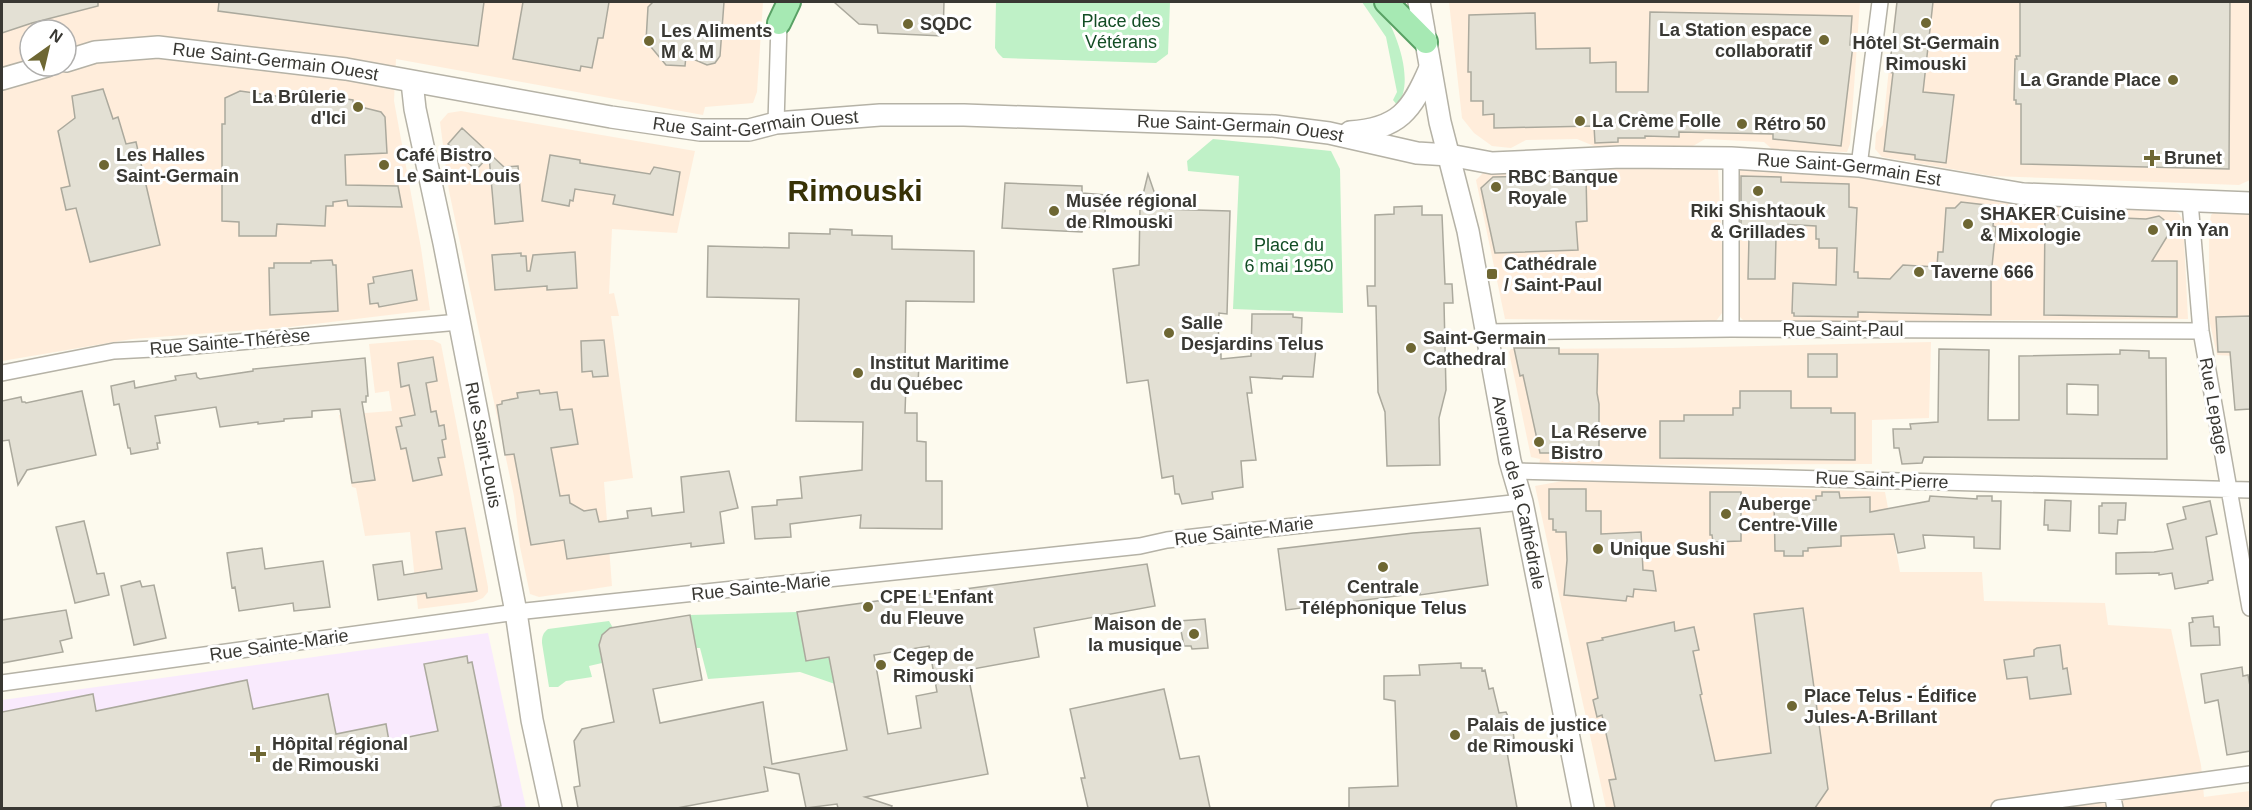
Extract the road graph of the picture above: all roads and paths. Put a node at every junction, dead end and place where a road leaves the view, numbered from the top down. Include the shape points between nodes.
1 (789, 2) edge
2 (1386, 2) edge
3 (1419, 2) edge
4 (1880, 2) edge
5 (777, 12) edge
6 (1426, 42) junction
7 (78, 57) edge
8 (1430, 68) junction
9 (18, 74) edge
10 (2, 79) edge
11 (412, 82) junction
12 (776, 123) junction
13 (1329, 133) junction
14 (1449, 155) junction
15 (1731, 158) junction
16 (1859, 166) junction
17 (2190, 202) junction
18 (2250, 203) edge
19 (459, 322) junction
20 (1731, 330) junction
21 (2201, 331) junction
22 (1485, 332) junction
23 (2, 373) edge
24 (1514, 471) junction
25 (2228, 490) junction
26 (2250, 490) edge
27 (1522, 502) junction
28 (2250, 608) edge
29 (516, 612) junction
30 (2, 683) edge
31 (2250, 774) edge
32 (2112, 793) junction
33 (551, 808) edge
34 (1583, 808) edge
35 (1999, 808) edge
36 (2115, 808) edge

1 - 5 main road
2 - 6 main road
3 - 6 street, Avenue de la Cathédrale
4 - 16 street
5 - 12 street
6 - 8 street, Avenue de la Cathédrale
7 - 11 street, Rue Saint-Germain Ouest via 95,52 158,47 346,69
8 - 13 street via 1419,94 1398,119 1381,128
8 - 14 street, Avenue de la Cathédrale
9 - 10 street
11 - 12 street, Rue Saint-Germain Ouest via 700,130 748,130
11 - 19 street, Rue Saint-Louis
12 - 13 street, Rue Saint-Germain Ouest via 880,115 964,115 1274,126
13 - 14 street, Rue Saint-Germain Ouest via 1417,153
14 - 15 street, Rue Saint-Germain Est via 1492,163 1621,157
14 - 22 street, Avenue de la Cathédrale via 1468,231
15 - 16 street, Rue Saint-Germain Est
15 - 20 street
16 - 17 street, Rue Saint-Germain Est via 2023,194
17 - 18 street, Rue Saint-Germain Est
17 - 21 street, Rue Lepage
19 - 23 street, Rue Sainte-Thérèse via 114,351
19 - 29 street, Rue Saint-Louis
20 - 21 street, Rue Saint-Paul
20 - 22 street, Rue Saint-Paul
21 - 25 street, Rue Lepage
22 - 24 street, Avenue de la Cathédrale
24 - 25 street, Rue Saint-Pierre
24 - 27 street, Avenue de la Cathédrale
25 - 26 street, Rue Saint-Pierre
25 - 28 street, Rue Lepage
27 - 29 street, Rue Sainte-Marie
27 - 34 street, Avenue de la Cathédrale
29 - 30 street, Rue Sainte-Marie
29 - 33 street, Rue Saint-Louis via 532,720
31 - 32 street
32 - 35 street
32 - 36 street

